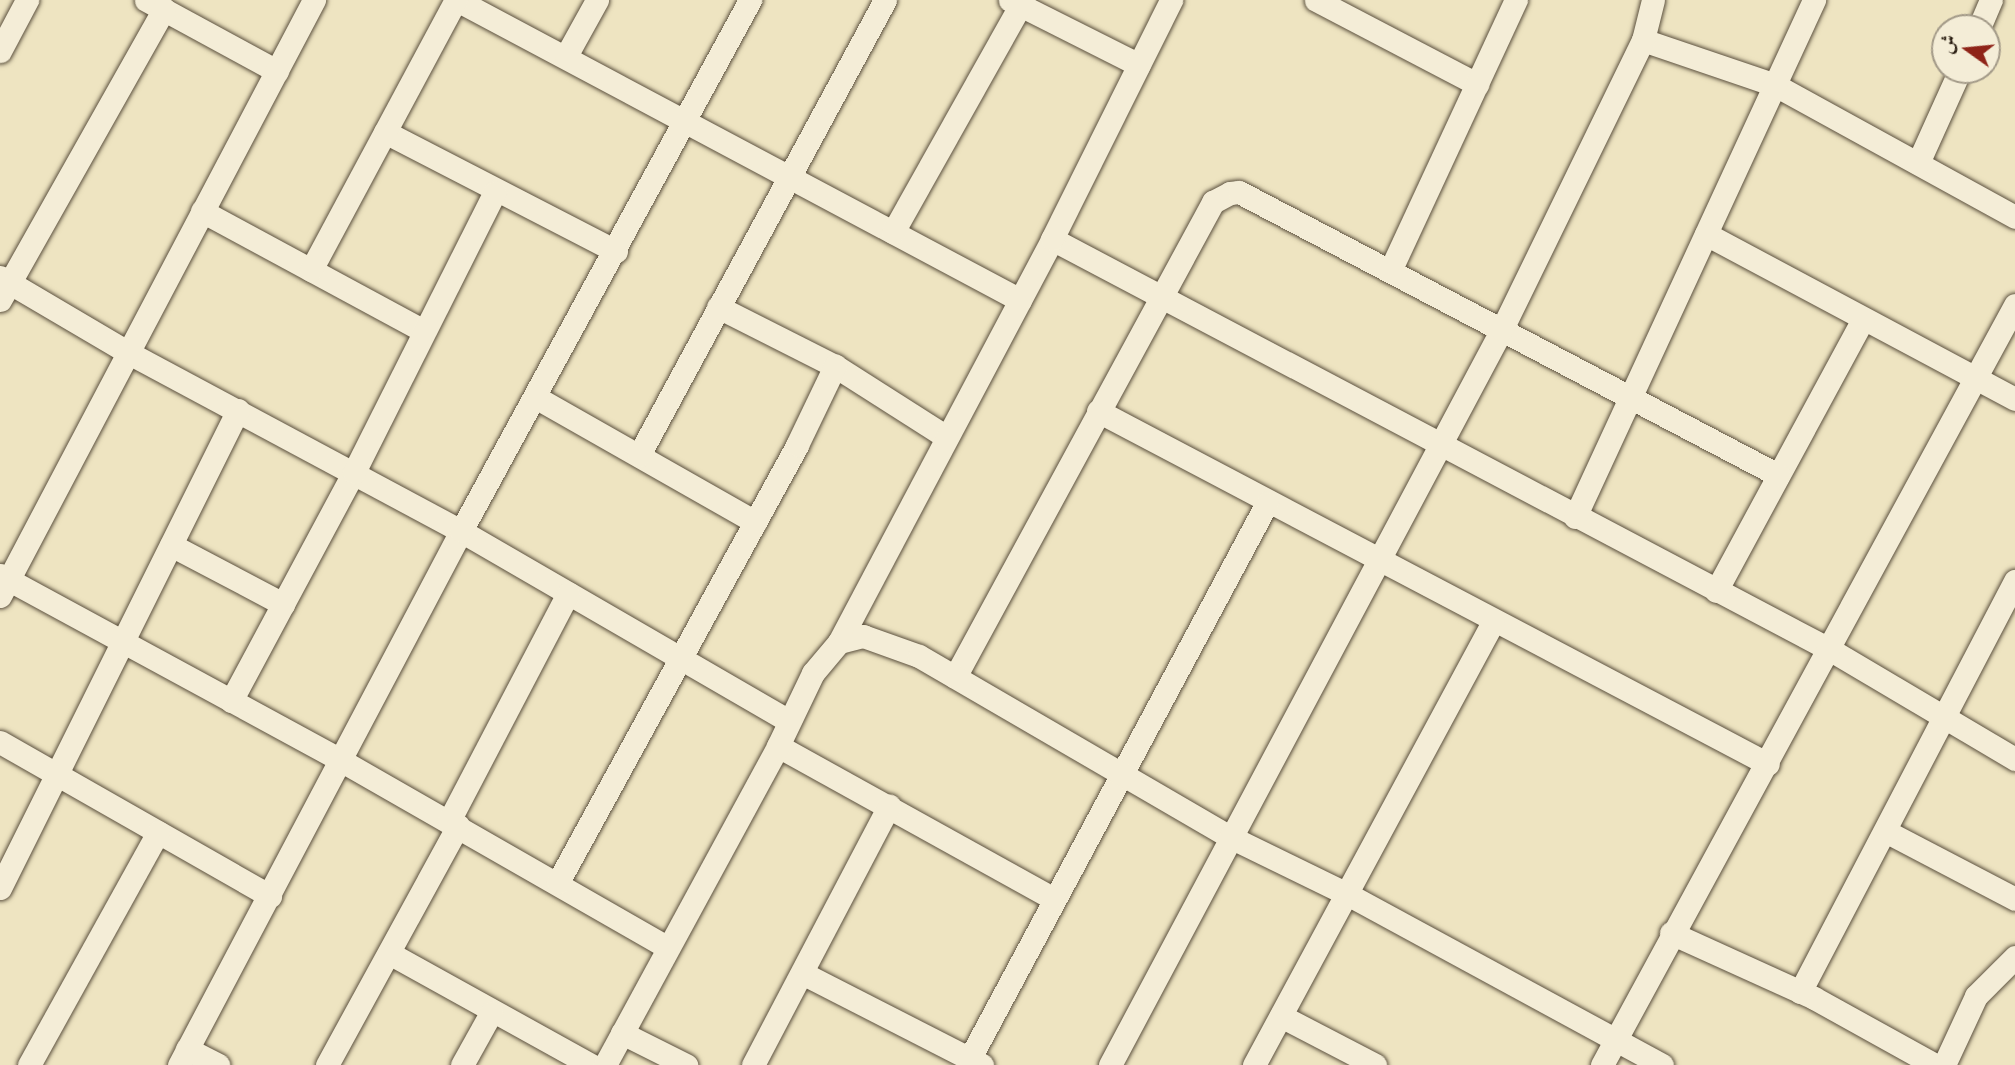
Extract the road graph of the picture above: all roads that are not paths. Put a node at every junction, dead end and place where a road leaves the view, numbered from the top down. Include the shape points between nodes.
1 (27, 0) edge
2 (314, 0) edge
3 (456, 0) edge
4 (597, 0) edge
5 (750, 0) edge
6 (885, 0) edge
7 (1171, 0) edge
8 (1316, 0) edge
9 (1516, 0) edge
10 (1653, 0) edge
11 (1814, 0) edge
12 (1018, 2) edge
13 (155, 5) edge
14 (1643, 40) junction
15 (0, 51) edge
16 (566, 56) junction
17 (1139, 65) junction
18 (276, 71) junction
19 (1477, 84) junction
20 (1954, 84) edge
21 (1774, 85) junction
22 (685, 121) junction
23 (385, 132) junction
24 (1918, 163) junction
25 (792, 178) junction
26 (495, 192) junction
27 (202, 211) junction
28 (2015, 217) edge
29 (892, 232) junction
30 (1706, 234) junction
31 (1052, 239) junction
32 (616, 251) junction
33 (311, 270) junction
34 (1390, 271) junction
35 (3, 286) edge
36 (1160, 297) junction
37 (1020, 300) junction
38 (2015, 305) edge
39 (718, 306) junction
40 (1863, 318) junction
41 (1502, 329) junction
42 (424, 331) junction
43 (129, 353) junction
44 (835, 366) junction
45 (1976, 378) junction
46 (537, 398) junction
47 (1630, 399) junction
48 (2015, 399) edge
49 (238, 411) junction
50 (1098, 411) junction
51 (945, 436) junction
52 (1438, 443) junction
53 (639, 455) junction
54 (354, 472) junction
55 (1778, 475) junction
56 (1267, 503) junction
57 (1575, 517) junction
58 (755, 522) junction
59 (461, 531) junction
60 (171, 545) junction
61 (1377, 560) junction
62 (2015, 581) edge
63 (3, 584) edge
64 (1716, 591) junction
65 (568, 593) junction
66 (283, 604) junction
67 (2009, 608) edge
68 (1493, 622) junction
69 (123, 642) junction
70 (839, 642) junction
71 (1829, 649) junction
72 (680, 655) junction
73 (955, 677) junction
74 (231, 701) junction
75 (1940, 717) junction
76 (789, 721) junction
77 (0, 742) edge
78 (778, 746) junction
79 (2015, 759) edge
80 (342, 761) junction
81 (1768, 764) junction
82 (57, 774) junction
83 (1121, 776) junction
84 (889, 806) junction
85 (453, 824) junction
86 (158, 832) junction
87 (1887, 832) junction
88 (1230, 837) junction
89 (558, 883) junction
90 (0, 888) edge
91 (270, 895) junction
92 (1349, 895) junction
93 (1054, 899) junction
94 (2015, 899) edge
95 (1671, 933) junction
96 (667, 947) junction
97 (389, 953) junction
98 (2015, 957) edge
99 (804, 974) junction
100 (1800, 992) junction
101 (491, 1013) junction
102 (1281, 1016) junction
103 (622, 1033) junction
104 (1615, 1036) junction
105 (183, 1057) edge
106 (976, 1062) edge
107 (29, 1065) edge
108 (218, 1065) edge
109 (327, 1065) edge
110 (462, 1065) edge
111 (591, 1065) edge
112 (606, 1065) edge
113 (686, 1065) edge
114 (753, 1065) edge
115 (1110, 1065) edge
116 (1254, 1065) edge
117 (1374, 1065) edge
118 (1602, 1065) edge
119 (1662, 1065) edge
120 (1935, 1065) edge
121 (1944, 1065) edge

1 - 15 street
2 - 18 street
3 - 16 street
3 - 23 street
4 - 16 street
5 - 22 street
6 - 25 street
7 - 17 street
8 - 19 street
9 - 19 street
10 - 14 street
11 - 21 street
12 - 17 street
12 - 29 street
13 - 18 street
13 - 35 street
14 - 21 street
14 - 41 street
16 - 22 street
17 - 31 street
18 - 27 street
19 - 34 street
20 - 24 street
21 - 24 street
21 - 30 street
22 - 25 street
22 - 32 street
23 - 26 street
23 - 33 street
24 - 28 street
25 - 29 street
25 - 39 street
26 - 32 street
26 - 42 street
27 - 33 street
27 - 43 street
29 - 37 street
30 - 40 street
30 - 47 street
31 - 36 street
31 - 37 street
32 - 46 street
33 - 42 street
34 - 36 street via 1239,192 1230,193 1213,202
34 - 41 street
35 - 43 street
36 - 50 street
36 - 52 street
37 - 51 street
38 - 45 street
39 - 44 street
39 - 53 street
40 - 45 street
40 - 55 street
41 - 47 street
41 - 52 street
42 - 54 street
43 - 49 street
43 - 63 street
44 - 51 street
44 - 58 street
45 - 48 street
45 - 71 street
46 - 53 street
46 - 59 street
47 - 55 street
47 - 57 street
49 - 54 street
49 - 60 street
50 - 56 street
50 - 73 street
51 - 70 street
52 - 57 street
52 - 61 street
53 - 58 street
54 - 59 street
54 - 66 street
55 - 64 street
56 - 61 street
56 - 83 street
57 - 64 street
58 - 72 street
59 - 65 street
59 - 80 street
60 - 66 street
60 - 69 street
61 - 68 street
61 - 88 street
62 - 67 street
63 - 69 street
64 - 71 street
65 - 72 street
65 - 85 street
66 - 74 street
67 - 75 street
68 - 81 street
68 - 92 street
69 - 74 street
69 - 82 street
70 - 73 street via 863,636 919,656
70 - 76 street via 813,673
71 - 75 street
71 - 81 street
72 - 76 street
72 - 89 street
73 - 83 street
74 - 80 street
75 - 79 street
75 - 87 street
76 - 78 street
77 - 82 street
78 - 84 street
78 - 96 street
80 - 85 street
80 - 91 street
81 - 95 street
82 - 86 street
82 - 90 street
83 - 88 street
83 - 93 street
84 - 93 street
84 - 99 street
85 - 89 street
85 - 97 street
86 - 91 street
86 - 107 street
87 - 94 street
87 - 100 street
88 - 92 street
88 - 115 street
89 - 96 street
91 - 105 street
92 - 102 street
92 - 104 street
93 - 106 street
95 - 100 street
95 - 104 street
96 - 103 street
97 - 101 street
97 - 109 street
98 - 121 street via 1976,996
99 - 106 street
99 - 114 street
100 - 120 street
101 - 110 street
101 - 111 street
102 - 116 street
102 - 117 street
103 - 112 street
103 - 113 street
104 - 118 street
104 - 119 street
105 - 108 street

